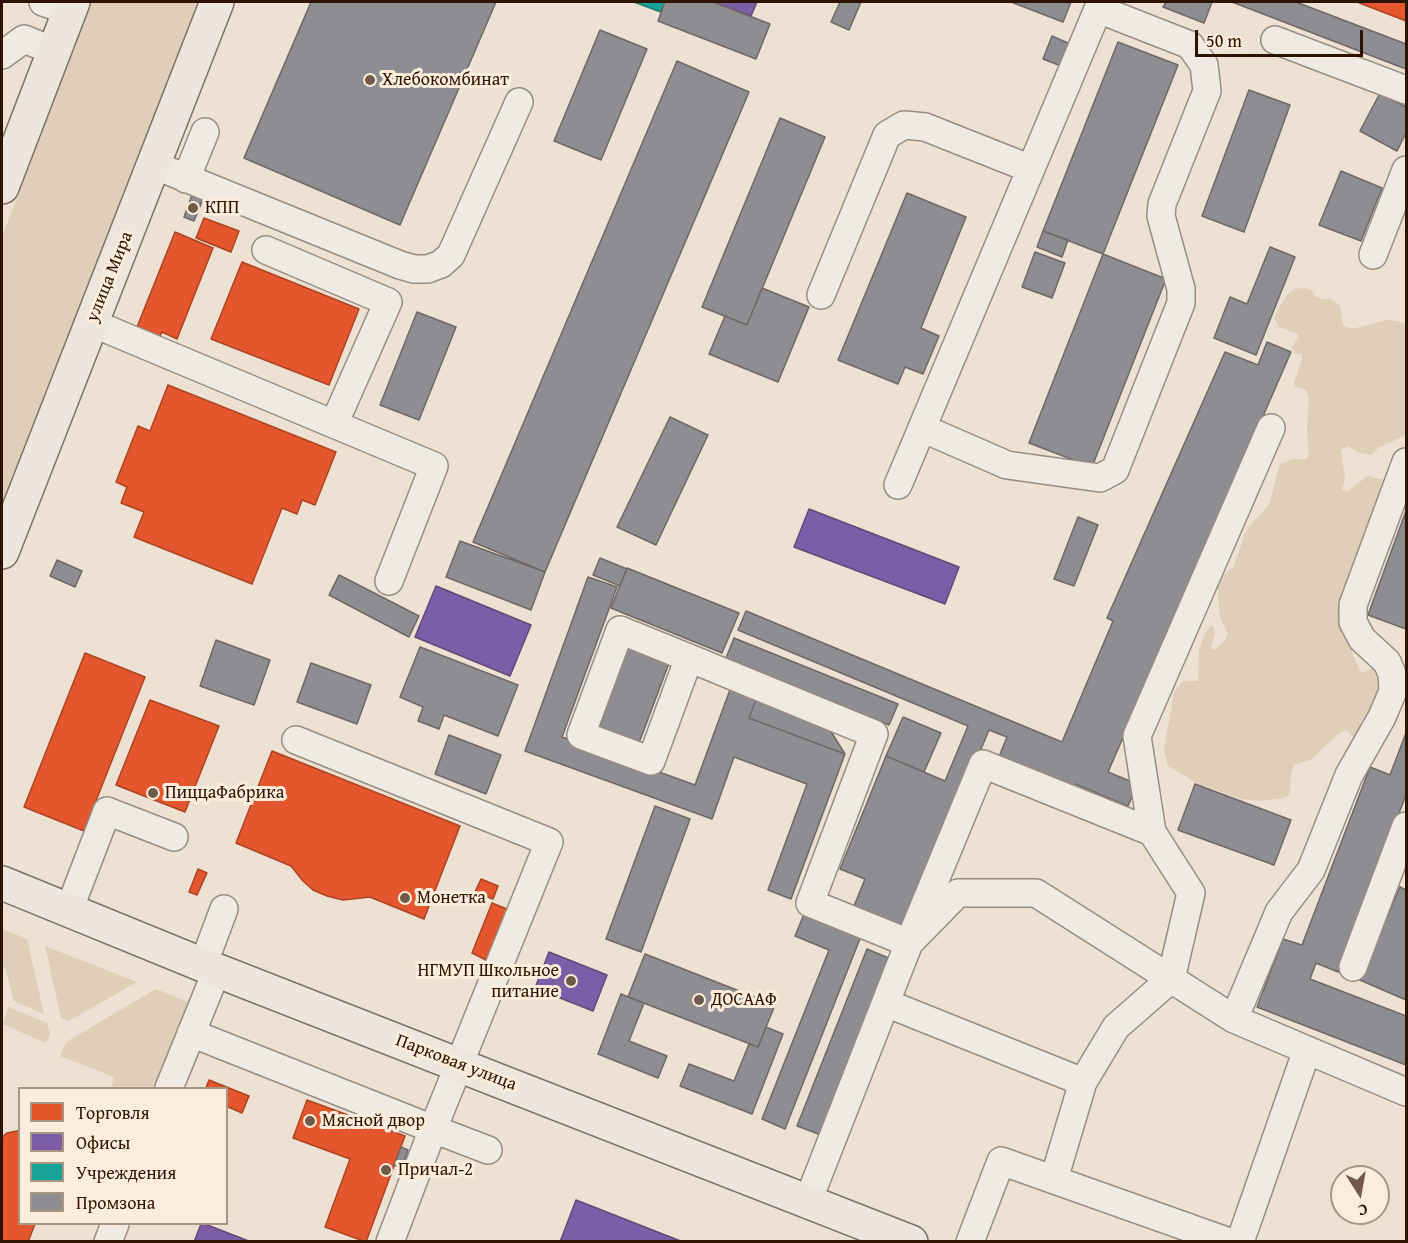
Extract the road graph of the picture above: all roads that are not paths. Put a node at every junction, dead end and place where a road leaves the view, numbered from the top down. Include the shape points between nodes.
1 (217, 2) edge
2 (62, 5) edge
3 (1100, 5) edge
4 (1275, 40) dead end
5 (54, 51) junction
6 (2, 55) edge
7 (1407, 90) edge
8 (519, 102) dead end
9 (205, 132) dead end
10 (154, 165) junction
11 (1031, 169) junction
12 (1407, 170) edge
13 (186, 178) junction
14 (2, 187) edge
15 (266, 250) dead end
16 (1373, 255) dead end
17 (821, 295) dead end
18 (92, 323) junction
19 (334, 424) junction
20 (922, 428) junction
21 (1271, 428) dead end
22 (1407, 462) edge
23 (898, 485) dead end
24 (2, 552) edge
25 (390, 581) dead end
26 (689, 658) junction
27 (296, 740) dead end
28 (1407, 826) edge
29 (1152, 832) junction
30 (174, 837) dead end
31 (2, 883) edge
32 (224, 909) dead end
33 (69, 910) junction
34 (909, 943) junction
35 (210, 967) junction
36 (1353, 967) dead end
37 (1171, 979) junction
38 (886, 1003) junction
39 (1234, 1018) junction
40 (191, 1034) junction
41 (1308, 1050) junction
42 (459, 1065) junction
43 (1083, 1082) junction
44 (170, 1087) edge
45 (1407, 1092) edge
46 (434, 1129) junction
47 (488, 1150) dead end
48 (1054, 1179) junction
49 (808, 1201) junction
50 (115, 1225) edge
51 (108, 1242) edge
52 (390, 1242) edge
53 (911, 1242) edge
54 (970, 1242) edge
55 (1228, 1242) edge
56 (1240, 1242) edge

1 - 10 main road, улица Мира
2 - 5 main road
3 - 11 lane
3 - 20 lane via 1190,45 1204,65 1207,91 1162,204 1161,216 1181,289 1181,303 1115,470 1100,478 1007,465
4 - 7 lane
5 - 6 lane via 24,39
5 - 14 main road
8 - 13 lane via 452,255 428,269 400,265
9 - 13 lane
10 - 13 lane
10 - 18 main road, улица Мира
11 - 17 lane via 925,127 904,125 887,135
11 - 20 lane
12 - 16 lane
15 - 19 lane via 388,302
18 - 19 lane
18 - 24 main road, улица Мира
19 - 25 lane via 434,466
20 - 23 lane
21 - 29 lane via 1137,736
22 - 39 lane via 1353,605 1353,622 1362,639 1387,663 1393,691 1349,775 1311,870 1279,912
26 - 26 lane via 620,630 581,735 651,761
26 - 34 lane via 874,734 810,903
27 - 42 lane via 549,842
28 - 36 lane
29 - 34 lane via 983,764
29 - 37 lane via 1191,893
30 - 33 lane via 107,811
31 - 33 main road, Парковая улица
32 - 35 lane
33 - 35 main road, Парковая улица
34 - 37 lane via 958,893 1036,893
34 - 38 lane
35 - 40 lane
35 - 42 main road, Парковая улица
37 - 39 lane
37 - 43 lane via 1116,1027
38 - 43 lane
38 - 49 lane
39 - 41 lane
40 - 44 lane
40 - 46 lane
41 - 45 lane
41 - 56 lane
42 - 46 lane
42 - 49 main road, Парковая улица
43 - 48 lane
46 - 47 lane
46 - 52 lane
48 - 54 lane via 1000,1161
48 - 55 lane
49 - 53 main road, Парковая улица
50 - 51 lane

